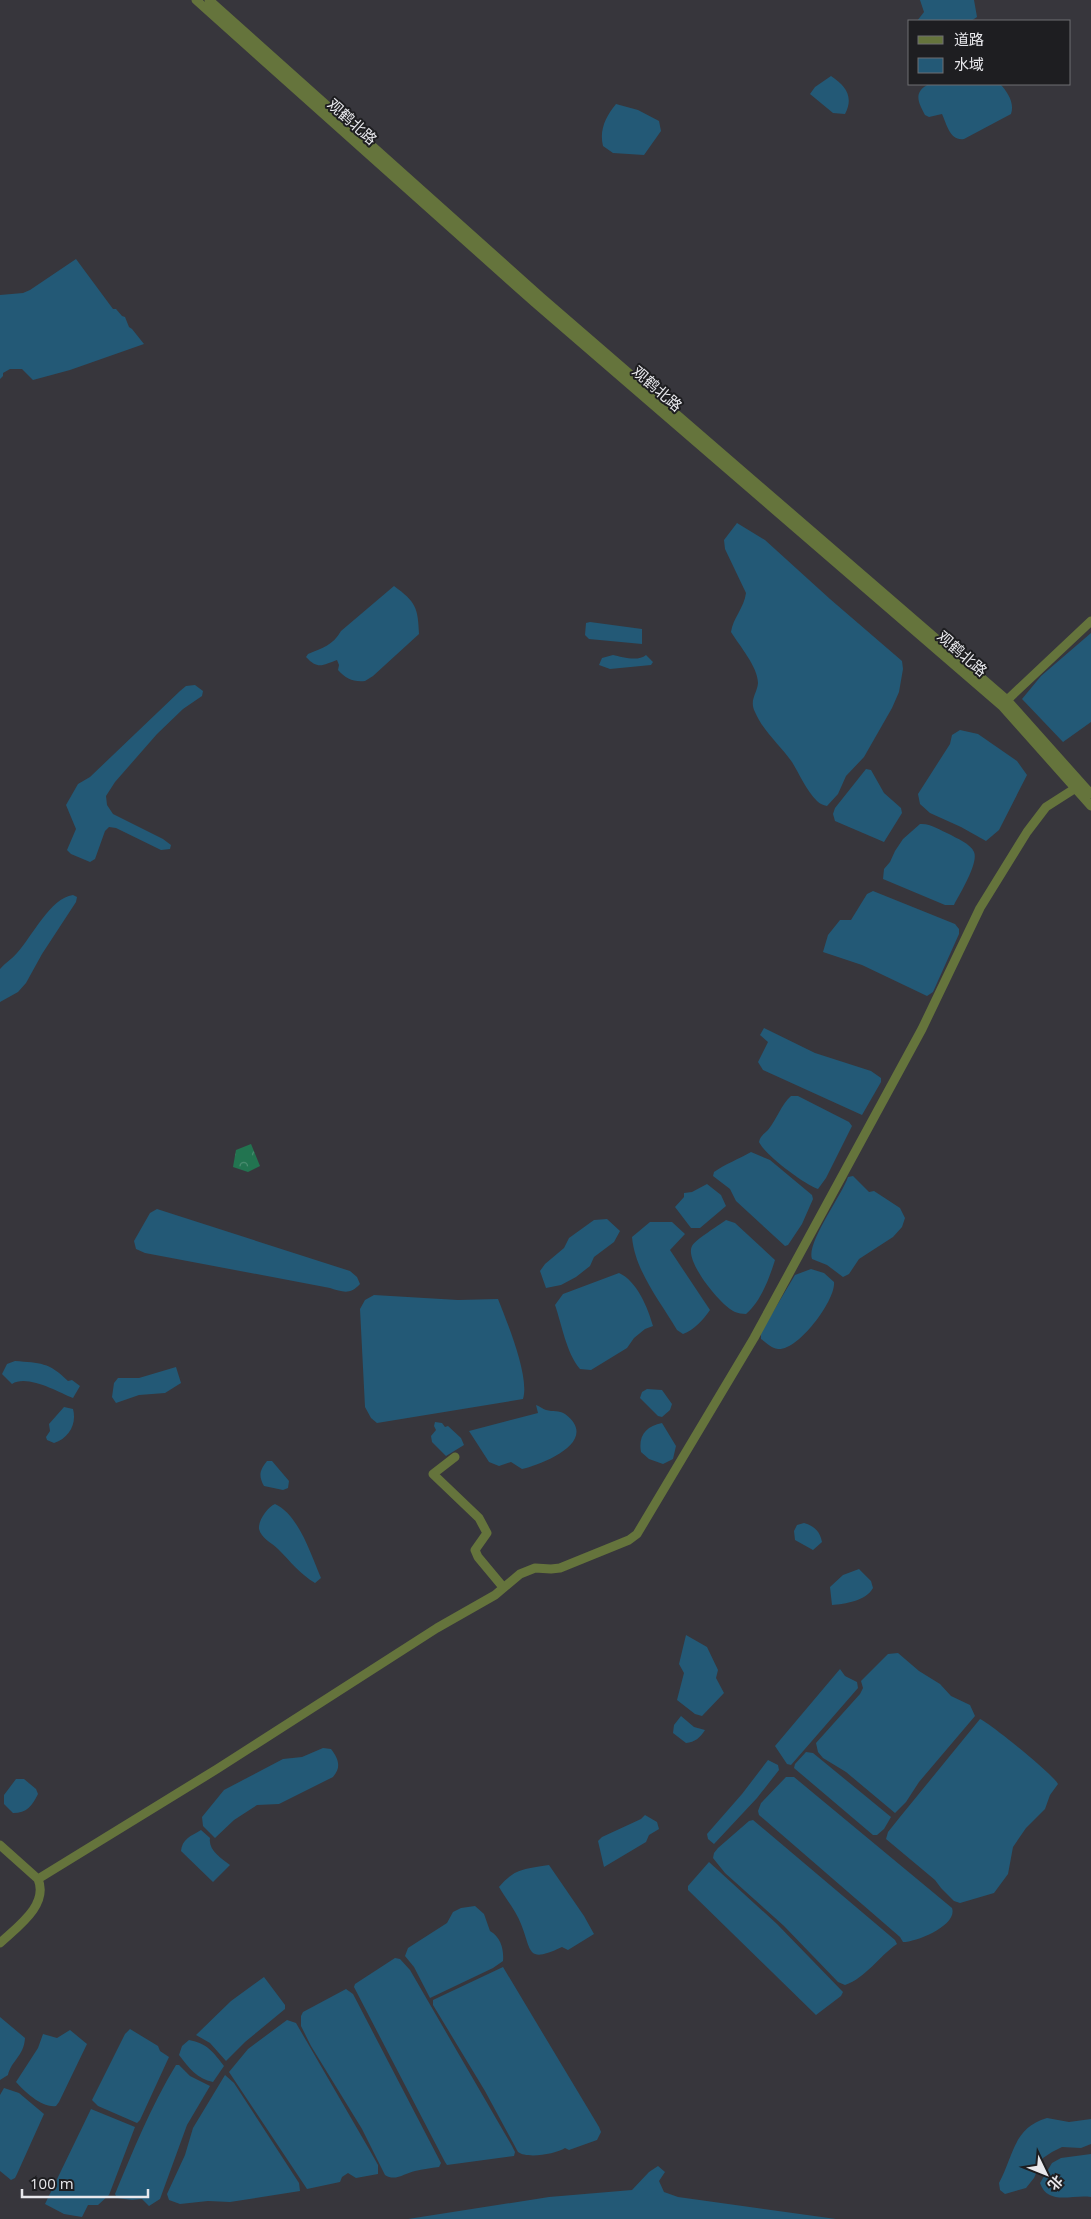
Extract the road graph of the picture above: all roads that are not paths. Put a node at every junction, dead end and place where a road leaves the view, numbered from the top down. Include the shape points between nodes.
1 (196, 0) edge
2 (209, 0) edge
3 (1091, 621) edge
4 (1005, 703) junction
5 (1079, 787) junction
6 (1091, 794) edge
7 (1091, 806) edge
8 (455, 1457) dead end
9 (503, 1586) junction
10 (0, 1845) edge
11 (38, 1879) junction
12 (0, 1943) edge

1 - 4 street, 观鹤北路 via 535,302
2 - 4 street, 观鹤北路 via 541,297
3 - 4 street
4 - 5 street, 观鹤北路
5 - 6 street, 观鹤北路
5 - 7 street, 观鹤北路
5 - 9 street via 1046,807 980,908 922,1029 758,1329 637,1534 560,1568 535,1568
8 - 9 street via 433,1474 485,1526 487,1533 475,1550
9 - 11 street via 495,1595 437,1628
10 - 11 street
11 - 12 street via 41,1896 33,1910

